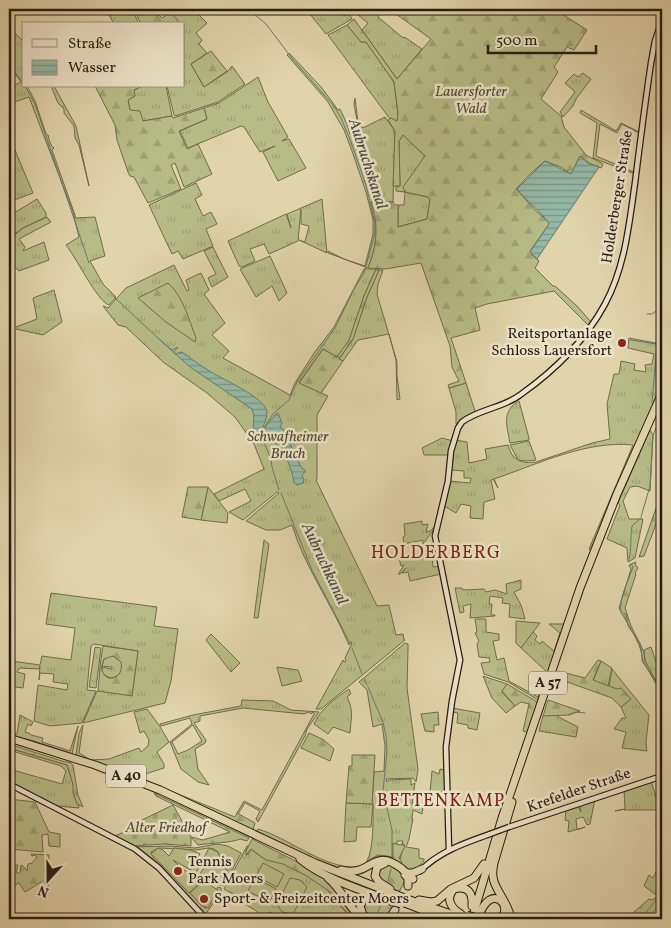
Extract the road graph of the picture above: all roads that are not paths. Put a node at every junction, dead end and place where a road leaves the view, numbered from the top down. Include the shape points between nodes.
1 (662, 20) edge
2 (662, 393) edge
3 (662, 399) edge
4 (594, 554) junction
5 (570, 622) junction
6 (9, 740) edge
7 (662, 776) edge
8 (9, 784) edge
9 (514, 795) junction
10 (502, 818) junction
11 (78, 819) junction
12 (89, 821) dead end
13 (84, 827) dead end
14 (93, 827) junction
15 (451, 849) junction
16 (490, 850) junction
17 (298, 857) junction
18 (332, 867) junction
19 (422, 868) junction
20 (316, 870) junction
21 (405, 873) junction
22 (412, 879) junction
23 (399, 897) junction
24 (419, 900) junction
25 (472, 906) junction
26 (444, 908) junction
27 (395, 910) joint
28 (431, 917) edge
29 (470, 918) edge
30 (206, 919) edge
31 (366, 919) edge
32 (372, 919) edge
33 (390, 919) edge
34 (446, 919) edge
35 (501, 919) edge
36 (512, 919) edge

1 - 15 main road, Holderberger Straße via 651,63 627,242 606,303 590,329 559,363 512,400 465,420 458,428 452,446 448,481 435,536 460,660 446,747
2 - 4 highway, A 57 via 620,486
3 - 4 highway, A 57
4 - 5 highway, A 57
5 - 9 highway, A 57
5 - 10 highway, A 57
6 - 17 highway, A 40 via 128,781
7 - 15 main road, Krefelder Straße, bridge
8 - 11 main road
9 - 29 highway, A 57
9 - 36 highway via 492,873
10 - 16 highway
10 - 29 highway, A 57
11 - 13 main road
11 - 14 main road
12 - 14 main road
14 - 30 main road via 148,858
15 - 19 main road, Krefelder Straße
16 - 24 highway via 483,868 472,880 451,889 435,902
16 - 25 highway
17 - 18 highway
17 - 20 highway
17 - 23 highway, A 40
18 - 21 highway via 356,872 385,860 393,862
18 - 23 highway
19 - 21 highway
19 - 22 main road, Krefelder Straße
20 - 23 highway
20 - 31 highway via 335,884 355,912
21 - 22 highway
21 - 23 highway via 408,878
21 - 23 highway via 388,863 376,867 377,881
22 - 23 main road, Krefelder Straße
23 - 24 highway
23 - 26 highway
23 - 27 main road, Krefelder Straße
23 - 28 highway
23 - 29 highway, A 40
23 - 32 highway via 368,896 360,907 362,913
24 - 26 highway
25 - 29 highway
25 - 29 highway via 468,890 454,889 450,895 452,908
26 - 29 highway
27 - 33 highway
28 - 34 highway
29 - 35 highway via 487,900 494,898 504,906 505,913

